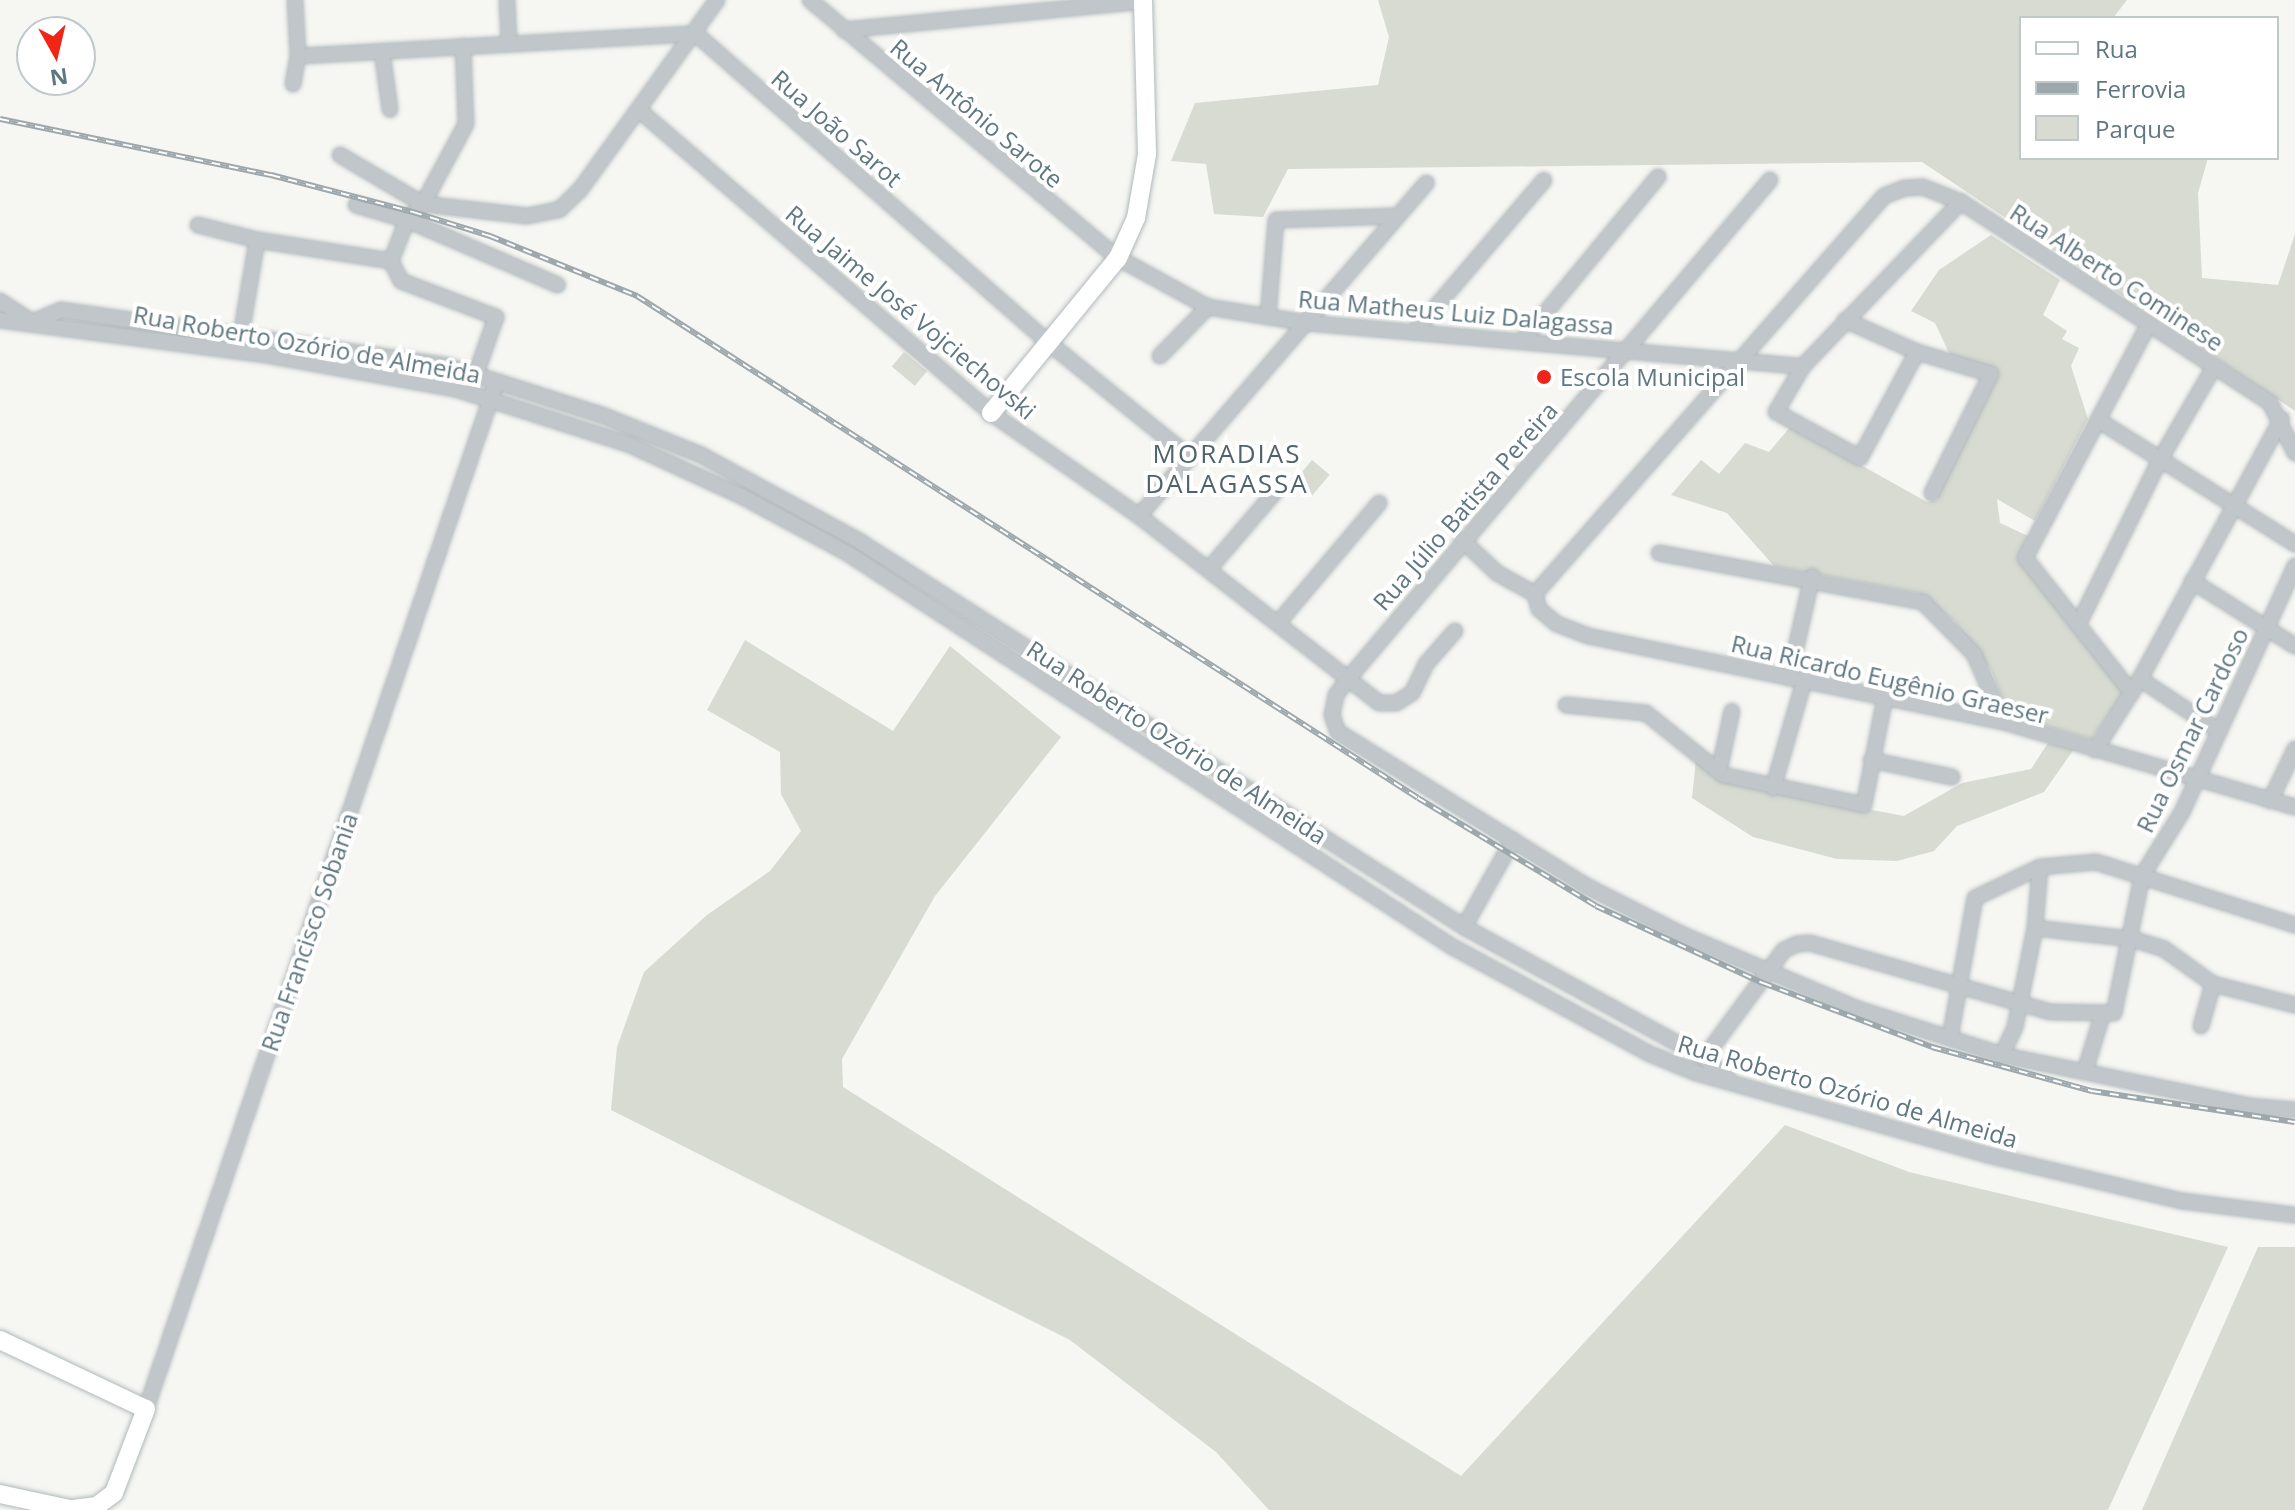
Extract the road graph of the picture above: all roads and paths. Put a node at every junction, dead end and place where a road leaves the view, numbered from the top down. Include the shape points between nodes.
1 (295, 0) edge
2 (507, 0) edge
3 (717, 0) edge
4 (810, 0) edge
5 (1143, 0) edge
6 (844, 30) junction
7 (696, 34) junction
8 (509, 42) junction
9 (463, 46) junction
10 (382, 52) junction
11 (298, 56) junction
12 (293, 84) dead end
13 (390, 109) dead end
14 (639, 110) junction
15 (340, 155) dead end
16 (1658, 177) dead end
17 (1544, 180) dead end
18 (1770, 180) dead end
19 (1426, 183) dead end
20 (1961, 202) junction
21 (423, 204) junction
22 (356, 205) dead end
23 (1398, 216) junction
24 (407, 220) junction
25 (198, 225) dead end
26 (257, 240) junction
27 (1118, 258) junction
28 (391, 261) junction
29 (558, 285) dead end
30 (0, 301) edge
31 (1208, 307) junction
32 (1268, 317) junction
33 (0, 320) edge
34 (1845, 320) junction
35 (33, 322) junction
36 (1307, 323) junction
37 (2149, 324) junction
38 (172, 325) junction
39 (1416, 330) junction
40 (241, 335) junction
41 (1523, 340) junction
42 (168, 341) junction
43 (1049, 343) junction
44 (325, 347) junction
45 (1630, 349) junction
46 (1917, 352) junction
47 (1160, 356) dead end
48 (1741, 359) junction
49 (322, 364) junction
50 (1803, 366) junction
51 (2214, 367) junction
52 (476, 374) junction
53 (496, 381) junction
54 (539, 395) junction
55 (490, 398) junction
56 (533, 412) junction
57 (991, 413) junction
58 (2282, 419) junction
59 (2098, 420) junction
60 (654, 435) junction
61 (647, 452) junction
62 (2295, 453) edge
63 (1190, 457) junction
64 (2161, 458) junction
65 (758, 483) junction
66 (1275, 492) dead end
67 (1932, 493) dead end
68 (750, 500) junction
69 (1379, 503) dead end
70 (2235, 504) junction
71 (1139, 516) junction
72 (822, 519) junction
73 (813, 534) junction
74 (856, 539) junction
75 (1462, 540) junction
76 (2295, 544) edge
77 (847, 553) junction
78 (1659, 553) dead end
79 (2295, 566) edge
80 (1209, 569) junction
81 (1812, 577) junction
82 (2192, 581) junction
83 (1535, 594) junction
84 (1278, 623) junction
85 (2078, 625) junction
86 (2265, 629) junction
87 (1455, 631) dead end
88 (2295, 646) edge
89 (1789, 678) junction
90 (1348, 679) junction
91 (2140, 679) junction
92 (1074, 680) junction
93 (1804, 681) junction
94 (2132, 693) junction
95 (1065, 694) junction
96 (1885, 697) junction
97 (1566, 705) dead end
98 (1120, 709) junction
99 (1732, 711) dead end
100 (2004, 722) junction
101 (1109, 723) junction
102 (2219, 731) junction
103 (2295, 749) edge
104 (2095, 750) junction
105 (1871, 760) junction
106 (1719, 771) junction
107 (1952, 777) dead end
108 (2196, 782) junction
109 (1773, 788) junction
110 (2270, 801) junction
111 (2295, 807) edge
112 (1513, 840) junction
113 (2040, 867) junction
114 (2142, 876) junction
115 (2295, 925) edge
116 (1464, 927) junction
117 (2035, 928) junction
118 (2132, 939) junction
119 (1770, 974) junction
120 (2213, 984) junction
121 (1957, 987) junction
122 (2018, 1003) junction
123 (2295, 1005) edge
124 (2102, 1016) junction
125 (2201, 1026) dead end
126 (1950, 1038) junction
127 (2002, 1055) junction
128 (1704, 1058) junction
129 (2085, 1071) junction
130 (1731, 1083) junction
131 (2295, 1110) edge
132 (2295, 1215) edge
133 (0, 1340) edge
134 (146, 1409) junction
135 (121, 1483) junction
136 (0, 1494) edge
137 (74, 1510) edge
138 (123, 1510) edge

1 - 11 street
2 - 8 street
3 - 7 street
4 - 6 street, Rua Antônio Sarote
5 - 6 street
5 - 27 street via 1145,185
6 - 27 street, Rua Antônio Sarote
7 - 8 street
7 - 14 street
7 - 43 street, Rua João Sarot
8 - 9 street
9 - 10 street
9 - 21 street via 466,124
10 - 11 street
10 - 13 street
11 - 12 street
14 - 21 street via 572,201 548,214
14 - 57 street, Rua Jaime José Vojciechovski
15 - 21 street
16 - 41 street
17 - 39 street
18 - 45 street, Rua Júlio Batista Pereira
19 - 23 street
20 - 34 street
20 - 37 street, Rua Alberto Cominese
20 - 48 street, Rua Alberto Cominese via 1923,187 1884,196
21 - 24 street
22 - 24 street
23 - 32 street via 1276,220
23 - 36 street
24 - 28 street
24 - 29 street
25 - 26 street
26 - 28 street
26 - 40 street
27 - 31 street, Rua Matheus Luiz Dalagassa
27 - 43 street
28 - 52 street via 401,281 496,317
30 - 35 street, Rua Roberto Ozório de Almeida
31 - 32 street, Rua Matheus Luiz Dalagassa
31 - 47 street
32 - 36 street, Rua Matheus Luiz Dalagassa
33 - 35 street, Rua Roberto Ozório de Almeida
34 - 46 street
34 - 50 street
35 - 38 street via 61,310
35 - 42 street, Rua Roberto Ozório de Almeida
36 - 39 street, Rua Matheus Luiz Dalagassa
36 - 63 street
37 - 51 street, Rua Alberto Cominese
37 - 59 street
38 - 40 street
38 - 42 street
39 - 41 street, Rua Matheus Luiz Dalagassa
40 - 44 street
41 - 45 street, Rua Matheus Luiz Dalagassa
42 - 49 street, Rua Roberto Ozório de Almeida
43 - 57 street
43 - 63 street, Rua João Sarot
44 - 49 street
44 - 52 street
45 - 48 street, Rua Matheus Luiz Dalagassa
45 - 75 street, Rua Júlio Batista Pereira
46 - 50 street via 1860,458 1776,412
46 - 67 street via 1991,374
48 - 50 street, Rua Matheus Luiz Dalagassa
48 - 83 street
49 - 55 street, Rua Roberto Ozório de Almeida
51 - 58 street, Rua Alberto Cominese via 2270,403
51 - 64 street
52 - 53 street
53 - 54 street
53 - 55 street, Rua Francisco Sobania
54 - 56 street
54 - 60 street
55 - 56 street, Rua Roberto Ozório de Almeida
55 - 134 street, Rua Francisco Sobania
56 - 61 street, Rua Roberto Ozório de Almeida
57 - 71 street, Rua Jaime José Vojciechovski
58 - 62 street, Rua Alberto Cominese
58 - 70 street
59 - 64 street
59 - 85 street via 2025,558
60 - 61 street
60 - 65 street
61 - 68 street, Rua Roberto Ozório de Almeida
63 - 71 street
64 - 70 street
64 - 85 street
65 - 68 street
65 - 72 street
66 - 80 street
68 - 73 street, Rua Roberto Ozório de Almeida
69 - 84 street
70 - 76 street
70 - 82 street
71 - 80 street, Rua Jaime José Vojciechovski
72 - 73 street
72 - 74 street
73 - 77 street, Rua Roberto Ozório de Almeida
74 - 77 street
74 - 92 street
75 - 83 street via 1497,573
75 - 90 street, Rua Júlio Batista Pereira
77 - 95 street, Rua Roberto Ozório de Almeida
78 - 81 street
79 - 86 street, Rua Osmar Cardoso
80 - 84 street, Rua Jaime José Vojciechovski
81 - 89 street
81 - 100 street via 1923,602 1974,654
82 - 86 street
82 - 91 street
83 - 89 street, Rua Ricardo Eugênio Graeser via 1539,609 1557,624 1588,636
84 - 90 street, Rua Jaime José Vojciechovski
85 - 94 street
86 - 88 street
86 - 102 street, Rua Osmar Cardoso
87 - 90 street, Rua Jaime José Vojciechovski via 1426,664 1412,693 1396,703 1379,703
89 - 93 street, Rua Ricardo Eugênio Graeser
90 - 112 street, Rua Júlio Batista Pereira via 1336,695 1332,715 1338,732
91 - 94 street
91 - 102 street
92 - 95 street
92 - 98 street
93 - 96 street, Rua Ricardo Eugênio Graeser
93 - 109 street
94 - 104 street
95 - 101 street, Rua Roberto Ozório de Almeida
96 - 100 street, Rua Ricardo Eugênio Graeser
96 - 105 street
97 - 106 street via 1646,713
98 - 101 street
98 - 116 street
99 - 106 street
100 - 104 street, Rua Ricardo Eugênio Graeser
101 - 130 street, Rua Roberto Ozório de Almeida via 1502,977 1650,1054
102 - 108 street, Rua Osmar Cardoso
103 - 110 street
104 - 108 street, Rua Ricardo Eugênio Graeser
105 - 107 street
105 - 109 street via 1864,805
106 - 109 street
108 - 110 street, Rua Ricardo Eugênio Graeser
108 - 114 street, Rua Osmar Cardoso
110 - 111 street, Rua Ricardo Eugênio Graeser
112 - 116 street
112 - 119 street, Rua Júlio Batista Pereira via 1588,887
113 - 114 street via 2096,862
113 - 117 street
113 - 121 street via 1975,898
114 - 115 street
114 - 118 street, Rua Osmar Cardoso
116 - 128 street
117 - 118 street
117 - 122 street
118 - 120 street via 2164,949
118 - 124 street, Rua Osmar Cardoso via 2117,1009
119 - 121 street via 1784,950 1810,943
119 - 126 street, Rua Júlio Batista Pereira
119 - 128 street
120 - 123 street
120 - 125 street
121 - 122 street
121 - 126 street
122 - 124 street
122 - 127 street
124 - 129 street
126 - 127 street, Rua Júlio Batista Pereira
127 - 129 street, Rua Júlio Batista Pereira
128 - 130 street
129 - 131 street, Rua Júlio Batista Pereira via 2250,1106
130 - 132 street, Rua Roberto Ozório de Almeida via 2098,1182 2215,1207
133 - 134 street
134 - 135 street, Rua Francisco Sobania
135 - 137 street via 97,1506
135 - 138 street, Rua Francisco Sobania
136 - 137 street

